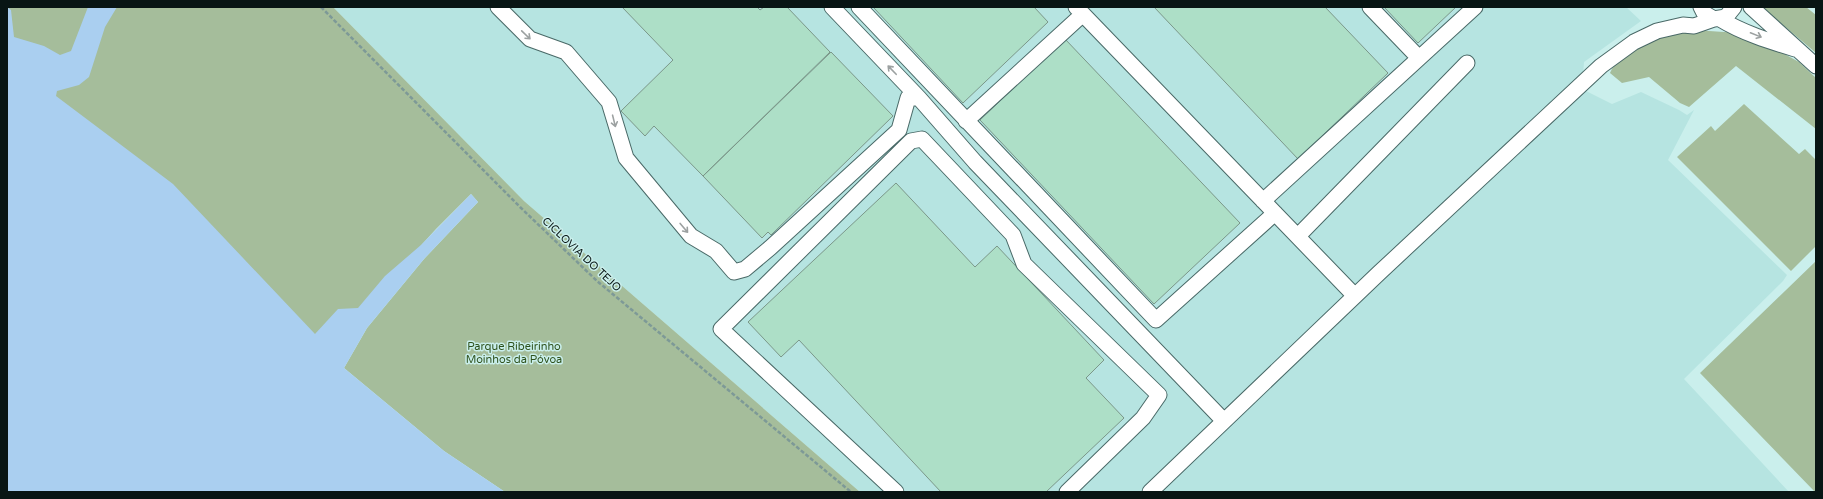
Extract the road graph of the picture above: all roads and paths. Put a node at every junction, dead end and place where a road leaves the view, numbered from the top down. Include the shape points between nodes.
1 (321, 7) edge
2 (498, 7) edge
3 (832, 7) edge
4 (859, 7) edge
5 (1370, 7) edge
6 (1475, 7) edge
7 (1734, 7) edge
8 (1751, 7) edge
9 (1701, 8) edge
10 (1080, 10) edge
11 (1717, 19) junction
12 (1683, 25) junction
13 (1798, 49) junction
14 (1419, 58) junction
15 (1467, 63) dead end
16 (1816, 66) edge
17 (919, 98) junction
18 (966, 121) junction
19 (1263, 201) junction
20 (1275, 213) junction
21 (1032, 222) junction
22 (1013, 235) junction
23 (1298, 236) junction
24 (1355, 296) junction
25 (1224, 421) junction
26 (851, 492) edge
27 (896, 492) edge
28 (1067, 492) edge
29 (1150, 492) edge

1 - 26 path, CICLOVIA DO TEJO via 459,147 598,281
2 -> 17 street via 530,39 566,52 609,102 626,158 691,236 716,251 734,272 745,269 770,248 899,130 908,98
17 -> 3 street
4 - 18 street
5 - 14 street
6 - 14 street
7 - 11 street via 1726,17
8 - 13 street
9 - 11 street via 1709,17
9 - 12 street
10 - 18 street
10 - 19 street
11 - 12 street via 1694,26
11 -> 13 street via 1767,40
12 - 24 street via 1657,31 1634,42 1601,66
13 - 16 street
14 - 19 street
15 - 23 street
17 - 21 street
18 - 20 street via 1156,320
19 - 20 street
20 - 23 street
21 - 22 street
21 - 25 street
22 - 27 street via 922,139 911,141 721,329
22 - 28 street via 1024,264 1159,395 1143,418
23 - 24 street
24 - 25 street
25 - 29 street

